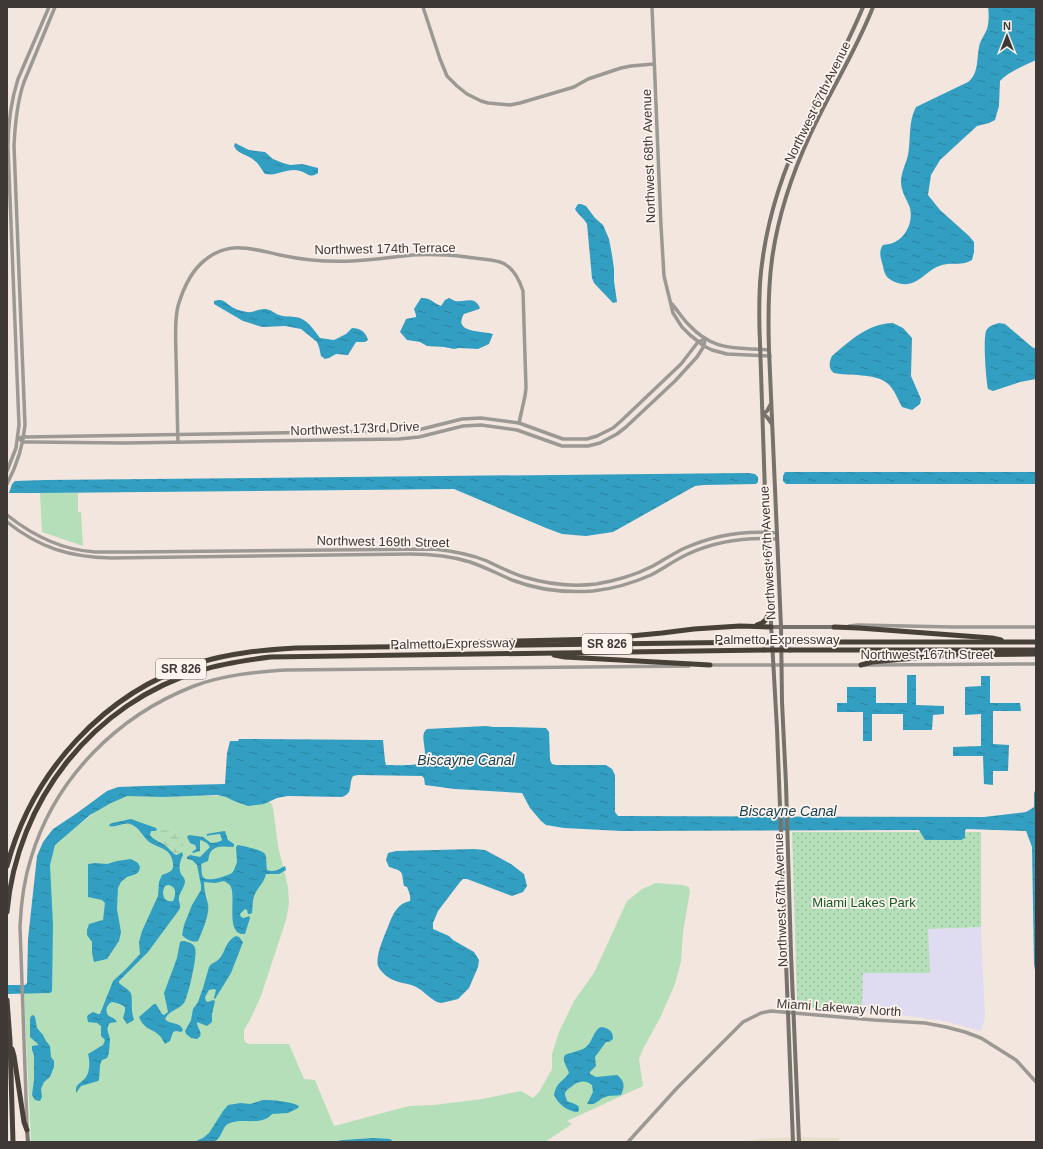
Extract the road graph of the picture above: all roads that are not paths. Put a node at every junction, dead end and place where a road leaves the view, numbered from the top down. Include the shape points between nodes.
1 (49, 7) edge
2 (56, 7) edge
3 (423, 7) edge
4 (652, 7) edge
5 (863, 7) edge
6 (873, 7) edge
7 (654, 64) junction
8 (790, 158) junction
9 (799, 162) junction
10 (11, 216) junction
11 (18, 226) junction
12 (671, 304) junction
13 (705, 339) junction
14 (698, 342) junction
15 (704, 346) junction
16 (760, 349) junction
17 (769, 350) junction
18 (760, 356) junction
19 (770, 356) junction
20 (771, 404) junction
21 (763, 414) junction
22 (472, 418) junction
23 (519, 423) junction
24 (772, 425) junction
25 (472, 426) junction
26 (178, 435) junction
27 (24, 437) junction
28 (18, 438) junction
29 (23, 442) junction
30 (178, 442) junction
31 (7, 472) edge
32 (7, 484) edge
33 (7, 515) edge
34 (7, 522) edge
35 (767, 532) junction
36 (777, 533) junction
37 (767, 538) junction
38 (777, 539) junction
39 (631, 576) junction
40 (634, 581) junction
41 (584, 585) junction
42 (582, 591) junction
43 (770, 607) junction
44 (751, 626) junction
45 (772, 627) junction
46 (781, 627) junction
47 (834, 627) junction
48 (1036, 627) edge
49 (1010, 642) junction
50 (1036, 642) edge
51 (452, 646) junction
52 (1036, 650) edge
53 (544, 653) junction
54 (1036, 654) edge
55 (772, 664) junction
56 (782, 664) junction
57 (861, 664) junction
58 (1036, 664) edge
59 (710, 665) junction
60 (786, 784) junction
61 (779, 794) junction
62 (786, 804) junction
63 (7, 866) edge
64 (7, 912) edge
65 (791, 940) junction
66 (785, 941) junction
67 (7, 1000) edge
68 (788, 1012) junction
69 (794, 1013) junction
70 (10, 1041) junction
71 (1036, 1082) edge
72 (27, 1130) junction
73 (14, 1142) edge
74 (28, 1142) edge
75 (628, 1142) edge
76 (793, 1142) edge
77 (799, 1142) edge

1 - 10 street via 14,90 8,147
2 - 11 street via 20,92 16,113 14,146
3 - 7 street via 447,76 467,94 488,104 520,103 574,87 588,79 621,68
4 - 7 street, Northwest 68th Avenue
5 - 8 main road, Northwest 67th Avenue
6 - 9 main road, Northwest 67th Avenue via 810,134
7 - 12 street, Northwest 68th Avenue via 660,220 665,286
8 - 9 main road
8 - 16 main road, Northwest 67th Avenue via 773,210 764,256 760,282
9 - 17 main road, Northwest 67th Avenue via 782,213 772,258 768,316
10 - 11 street
10 - 28 street
11 - 27 street
12 - 13 street
12 - 14 street, Northwest 68th Avenue via 677,320
13 - 14 street, Northwest 173rd Drive
13 - 15 street, Northwest 173rd Drive
13 - 16 street via 722,347
14 - 15 street, Northwest 68th Avenue
14 - 23 street, Northwest 173rd Drive via 670,376 605,433 587,439 563,439
15 - 18 street, Northwest 68th Avenue via 720,353
15 - 25 street, Northwest 173rd Drive via 686,369 626,427 600,443 588,446 562,446 517,430
16 - 17 street
16 - 18 main road, Northwest 67th Avenue
17 - 19 main road, Northwest 67th Avenue
18 - 19 street, Northwest 68th Avenue
18 - 21 main road, Northwest 67th Avenue
19 - 20 main road, Northwest 67th Avenue
20 - 21 main road
20 - 24 main road, Northwest 67th Avenue
21 - 24 main road
21 - 35 main road, Northwest 67th Avenue
22 - 23 street, Northwest 173rd Drive
22 - 25 street
22 - 26 street, Northwest 173rd Drive via 399,432
23 - 26 street, Northwest 174th Terrace via 526,388 523,291 520,281 507,265 485,259 414,255 326,261 240,247 217,251 205,259 191,275 182,293 176,319
24 - 36 main road, Northwest 67th Avenue
25 - 30 street, Northwest 173rd Drive via 407,438
26 - 27 street, Northwest 173rd Drive
26 - 30 street, Northwest 174th Terrace
27 - 28 street, Northwest 173rd Drive
27 - 29 street
28 - 29 street
28 - 31 street
29 - 30 street, Northwest 173rd Drive
29 - 32 street via 16,467
33 - 41 street, Northwest 169th Street via 27,530 44,538 70,548 94,552 434,549 469,555 514,574 536,580
34 - 42 street, Northwest 169th Street via 37,542 81,556 112,558 434,555 469,562 535,587
35 - 36 street, Northwest 169th Street
35 - 37 main road, Northwest 67th Avenue
35 - 39 street, Northwest 169th Street via 740,533 706,540
36 - 38 main road, Northwest 67th Avenue
37 - 38 street, Northwest 169th Street
37 - 40 street, Northwest 169th Street via 741,539 709,546
37 - 43 main road, Northwest 67th Avenue
38 - 46 main road, Northwest 67th Avenue
39 - 40 street
39 - 41 street, Northwest 169th Street
40 - 42 street, Northwest 169th Street via 606,589
41 - 42 street
43 - 44 highway via 763,623
43 - 45 main road, Northwest 67th Avenue
44 - 45 highway
44 - 51 highway via 599,639 481,642
45 - 46 main road, Northwest 167th Street
45 - 55 main road, Northwest 67th Avenue
46 - 47 main road, Northwest 167th Street
46 - 56 main road, Northwest 67th Avenue
47 - 48 street, Northwest 167th Street
47 - 49 highway via 992,638
49 - 50 highway, Palmetto Expressway / SR 826
49 - 51 highway, Palmetto Expressway / SR 826, bridge
51 - 63 highway, Palmetto Expressway / SR 826 via 296,648 241,652 197,663 158,679 111,708 63,755 26,813
52 - 53 highway, Palmetto Expressway / SR 826, bridge
53 - 59 highway via 565,657
53 - 64 highway, Palmetto Expressway / SR 826 via 270,657 221,664 162,686 134,701 102,725 70,758 55,779 34,814 22,842
54 - 57 highway via 947,655
55 - 56 street, Northwest 167th Street
55 - 59 street, Northwest 167th Street
55 - 61 main road, Northwest 67th Avenue
56 - 57 street, Northwest 167th Street
56 - 60 main road, Northwest 67th Avenue
57 - 58 street, Northwest 167th Street
59 - 72 street, Northwest 167th Street via 286,670 240,674 195,686 137,716 96,749 64,788 36,843 28,870 20,926
60 - 61 main road
60 - 62 main road, Northwest 67th Avenue
61 - 62 main road
61 - 66 main road, Northwest 67th Avenue
62 - 65 main road, Northwest 67th Avenue
65 - 66 main road
65 - 69 main road, Northwest 67th Avenue
66 - 68 main road, Northwest 67th Avenue
67 - 70 highway
68 - 69 street, Miami Lakeway North
68 - 75 street, Miami Lakeway North via 761,1013 743,1022
68 - 76 main road, Northwest 67th Avenue
69 - 71 street, Miami Lakeway North via 925,1023 965,1032 981,1038 1016,1060
69 - 77 main road, Northwest 67th Avenue
70 - 72 highway
70 - 73 highway
72 - 74 main road

